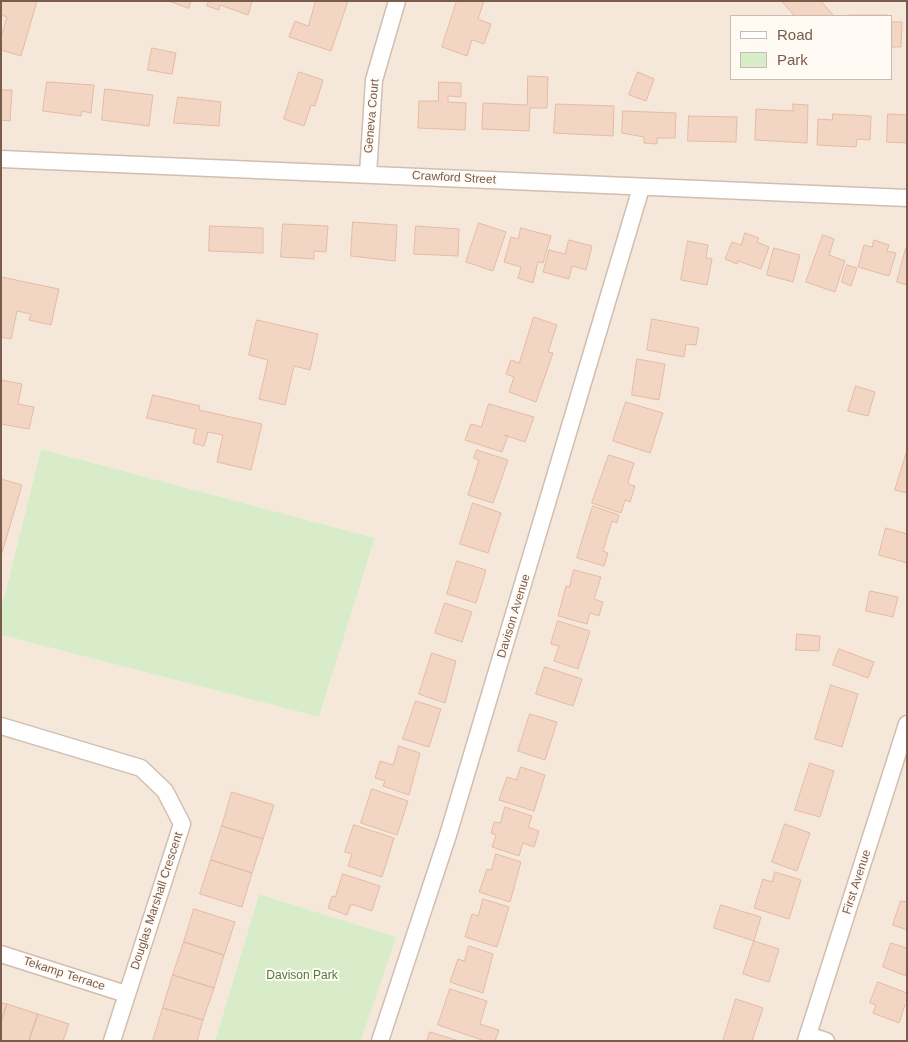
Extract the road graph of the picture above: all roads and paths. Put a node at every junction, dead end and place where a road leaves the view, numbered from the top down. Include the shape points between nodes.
1 (397, 1) edge
2 (1, 160) edge
3 (368, 174) junction
4 (641, 188) junction
5 (907, 198) edge
6 (907, 724) edge
7 (1, 726) edge
8 (904, 742) edge
9 (1, 954) edge
10 (126, 994) junction
11 (807, 1038) edge
12 (112, 1041) edge
13 (380, 1041) edge
14 (826, 1041) edge

1 - 3 street, Geneva Court via 374,80
2 - 3 street, Crawford Street
3 - 4 street, Crawford Street
4 - 5 street, Crawford Street
4 - 13 street, Davison Avenue via 448,834
6 - 8 street, First Avenue
7 - 10 street, Douglas Marshall Crescent via 141,768 165,791 182,824
8 - 11 street, First Avenue
9 - 10 street, Tekamp Terrace
10 - 12 street, Douglas Marshall Crescent
11 - 14 street

